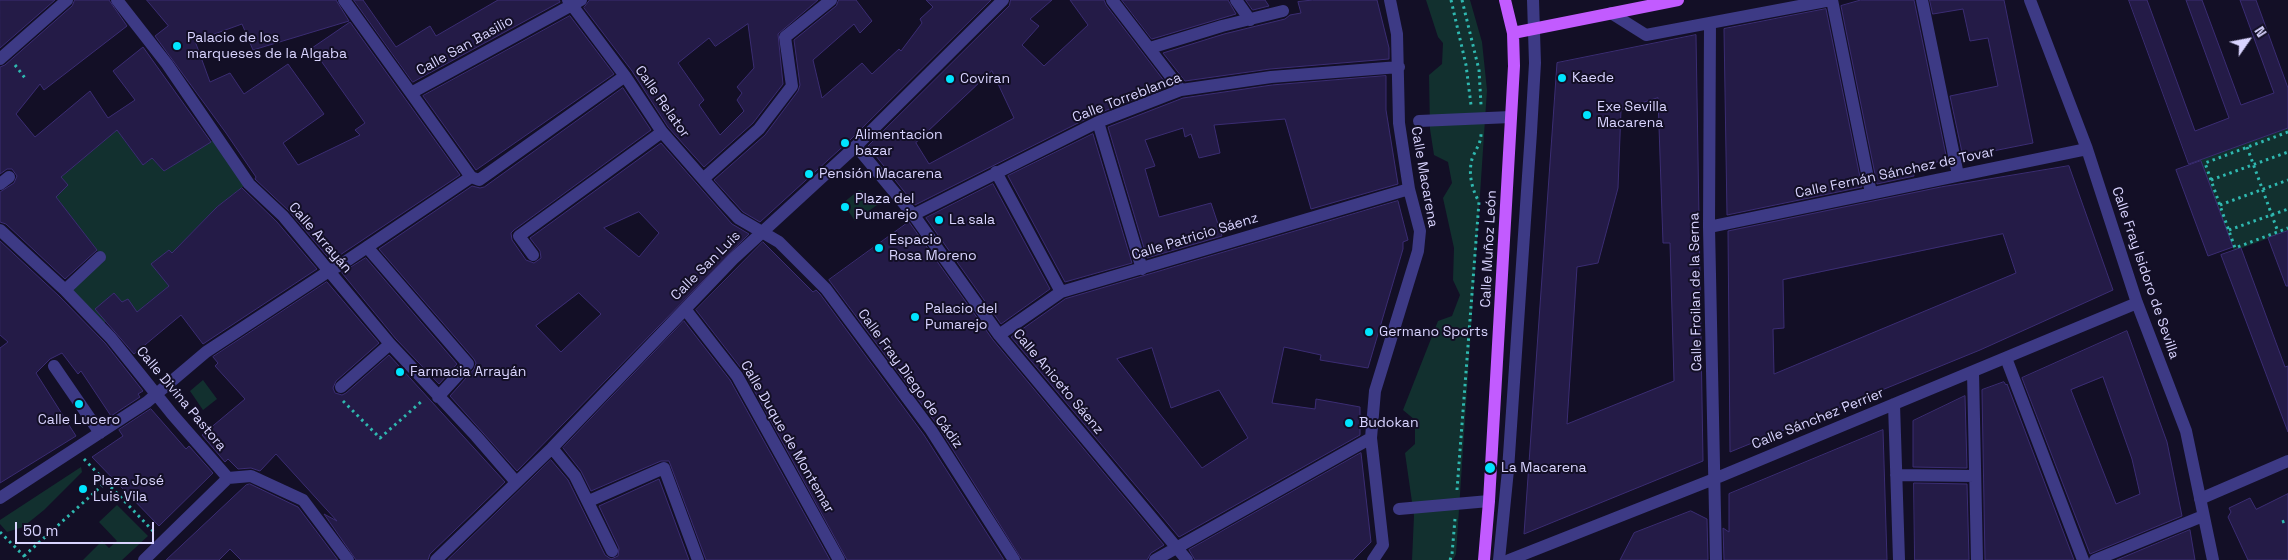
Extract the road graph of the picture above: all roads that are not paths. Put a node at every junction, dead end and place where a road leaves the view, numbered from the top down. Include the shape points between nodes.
1 (67, 0) edge
2 (117, 0) edge
3 (344, 0) edge
4 (831, 0) edge
5 (1003, 0) edge
6 (1112, 0) edge
7 (1236, 0) edge
8 (1390, 0) edge
9 (1505, 0) edge
10 (1533, 0) edge
11 (1831, 0) edge
12 (1922, 0) edge
13 (2030, 0) edge
14 (574, 1) edge
15 (1668, 1) edge
16 (1283, 11) dead end
17 (1611, 14) junction
18 (1250, 20) junction
19 (1710, 23) junction
20 (1534, 29) junction
21 (1513, 33) junction
22 (1150, 48) junction
23 (0, 59) edge
24 (1399, 67) junction
25 (625, 76) junction
26 (1181, 90) junction
27 (410, 94) junction
28 (1511, 117) junction
29 (1098, 122) junction
30 (1409, 122) junction
31 (662, 132) junction
32 (856, 146) junction
33 (2087, 149) junction
34 (996, 172) junction
35 (1958, 175) junction
36 (471, 177) junction
37 (703, 179) junction
38 (1409, 189) junction
39 (1871, 193) junction
40 (914, 216) junction
41 (1709, 227) junction
42 (0, 230) edge
43 (762, 232) junction
44 (367, 247) junction
45 (534, 255) dead end
46 (100, 257) dead end
47 (1142, 269) junction
48 (329, 271) junction
49 (65, 290) junction
50 (1061, 292) junction
51 (2137, 303) junction
52 (685, 309) junction
53 (999, 334) junction
54 (390, 344) junction
55 (2006, 358) junction
56 (54, 366) dead end
57 (1973, 372) junction
58 (341, 387) road end
59 (158, 394) junction
60 (435, 394) junction
61 (1894, 404) junction
62 (100, 433) junction
63 (1371, 438) junction
64 (552, 448) junction
65 (2288, 461) edge
66 (1896, 475) junction
67 (1975, 476) junction
68 (228, 478) junction
69 (1714, 479) junction
70 (516, 482) junction
71 (0, 498) edge
72 (2200, 499) junction
73 (589, 501) junction
74 (1489, 501) junction
75 (1380, 511) junction
76 (2203, 516) junction
77 (1176, 547) junction
78 (612, 551) dead end
79 (144, 560) edge
80 (348, 560) edge
81 (436, 560) edge
82 (698, 560) edge
83 (838, 560) edge
84 (1014, 560) edge
85 (1155, 560) edge
86 (1187, 560) edge
87 (1373, 560) edge
88 (1484, 560) edge
89 (1499, 560) edge
90 (1509, 560) edge
91 (1716, 560) edge
92 (1898, 560) edge
93 (1978, 560) edge
94 (2082, 560) edge
95 (2095, 560) edge
96 (2213, 560) edge

1 - 23 street
2 - 48 street, Calle Arrayán via 167,64 249,184 283,216
3 - 27 street
4 - 37 street via 784,37 792,86 759,129
5 - 32 street, Calle San Luis
6 - 22 street
7 - 18 street
8 - 24 street, Calle Macarena
9 - 21 main road, Calle Muñoz León
10 - 20 street
11 - 19 street
11 - 39 street
12 - 35 street
13 - 33 street, Calle Fray Isidoro de Sevilla
14 - 25 street, Calle Relator
14 - 27 street, Calle San Basilio
15 - 17 main road
16 - 18 street
17 - 19 street via 1646,34
17 - 20 main road
18 - 22 street
19 - 41 street, Calle Froilan de la Serna
20 - 21 main road
20 - 89 street via 1535,63 1520,296
21 - 28 main road, Calle Muñoz León
22 - 26 street
24 - 26 street, Calle Torreblanca via 1271,77
24 - 30 street, Calle Macarena
25 - 31 street, Calle Relator
25 - 36 street via 479,180
26 - 29 street, Calle Torreblanca
27 - 36 street, Calle San Basilio
28 - 30 street
28 - 74 main road, Calle Muñoz León
29 - 34 street, Calle Torreblanca
29 - 47 street
30 - 38 street, Calle Macarena
31 - 37 street, Calle Relator
31 - 45 street via 519,236
32 - 40 street, Calle Aniceto Sáenz
32 - 43 street, Calle San Luis
33 - 35 street, Calle Fernán Sánchez de Tovar
33 - 51 street, Calle Fray Isidoro de Sevilla
34 - 40 street, Calle Torreblanca
34 - 50 street
35 - 39 street, Calle Fernán Sánchez de Tovar
36 - 44 street
37 - 43 street, Calle Relator via 738,218
38 - 47 street, Calle Patricio Sáenz
38 - 63 street, Calle Macarena via 1420,231 1418,251 1375,391
39 - 41 street, Calle Fernán Sánchez de Tovar
40 - 53 street, Calle Aniceto Sáenz
41 - 69 street, Calle Froilan de la Serna
42 - 49 street, Calle Divina Pastora
43 - 52 street, Calle San Luis
43 - 84 street, Calle Fray Diego de Cádiz via 779,242 826,289 931,430
44 - 48 street
44 - 60 street via 468,364
46 - 49 street
47 - 50 street, Calle Patricio Sáenz
48 - 54 street, Calle Arrayán
48 - 59 street via 206,352
49 - 59 street, Calle Divina Pastora
50 - 53 street, Calle Patricio Sáenz
51 - 55 street, Calle Sánchez Perrier
51 - 72 street, Calle Fray Isidoro de Sevilla via 2186,431
52 - 64 street, Calle San Luis
52 - 83 street, Calle Duque de Montemar via 737,376
53 - 77 street, Calle Aniceto Sáenz
54 - 58 street
54 - 60 street, Calle Arrayán
55 - 57 street, Calle Sánchez Perrier
55 - 94 street
56 - 62 street
57 - 61 street, Calle Sánchez Perrier
57 - 67 street
59 - 62 street
59 - 68 street, Calle Divina Pastora
60 - 70 street, Calle Arrayán
61 - 66 street
61 - 69 street, Calle Sánchez Perrier
62 - 71 street
63 - 75 street, Calle Macarena
63 - 77 street
64 - 70 street, Calle San Luis
64 - 73 street via 575,476
65 - 72 street
66 - 67 street
66 - 92 street
67 - 93 street
68 - 79 street
68 - 80 street via 251,476 303,500
69 - 90 street, Calle Sánchez Perrier
69 - 91 street, Calle Froilan de la Serna
70 - 81 street, Calle San Luis
72 - 76 street, Calle Fray Isidoro de Sevilla
73 - 78 street
73 - 82 street via 664,468
74 - 75 street
74 - 88 main road, Calle Muñoz León
75 - 87 street, Calle Macarena via 1383,545
76 - 95 street
76 - 96 street, Calle Fray Isidoro de Sevilla
77 - 85 street
77 - 86 street, Calle Aniceto Sáenz

